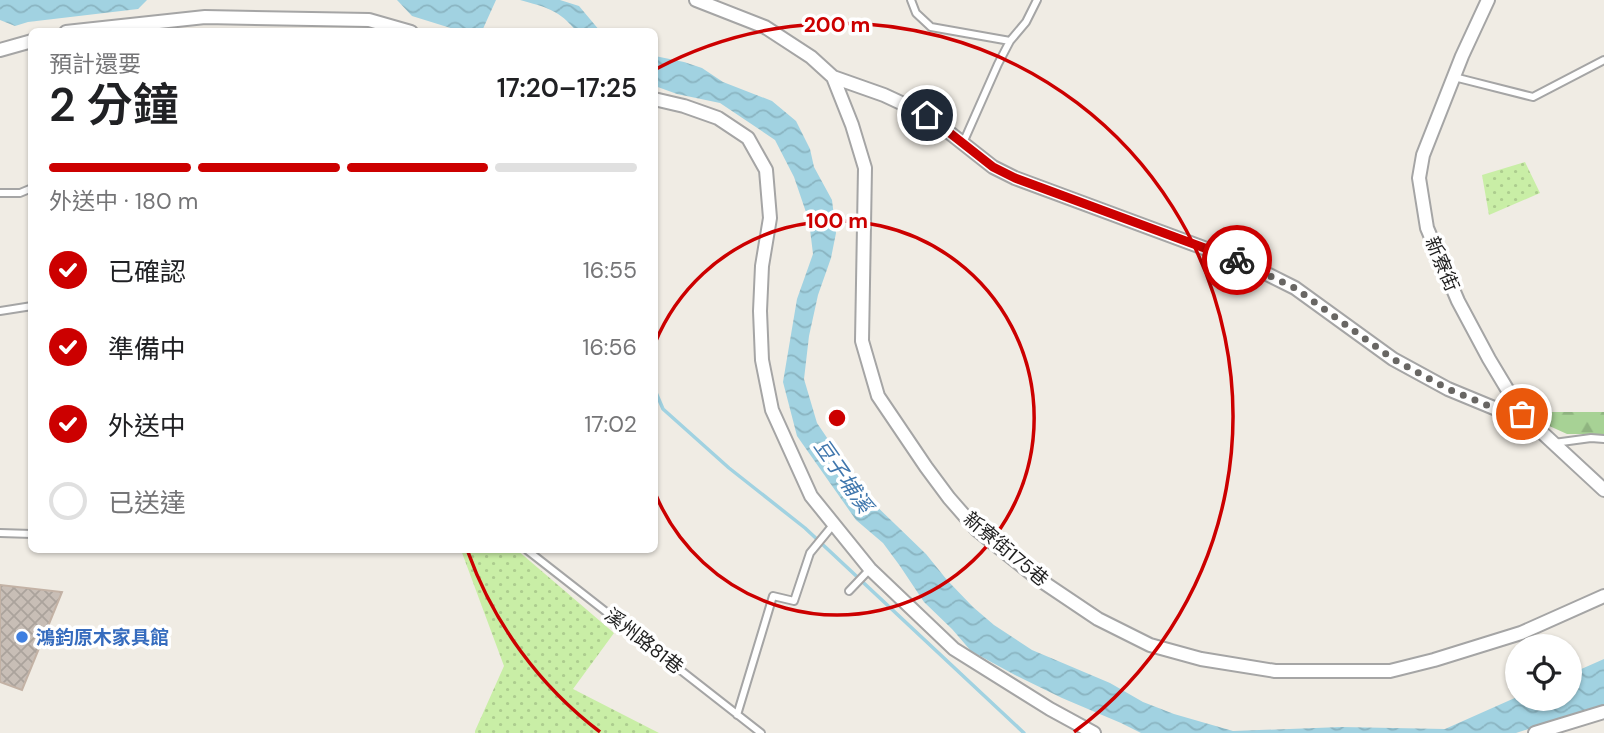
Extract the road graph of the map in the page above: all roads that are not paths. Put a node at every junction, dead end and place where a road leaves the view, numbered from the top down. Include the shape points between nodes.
1 (696, 0) edge
2 (912, 0) edge
3 (1037, 0) edge
4 (1488, 0) edge
5 (101, 28) edge
6 (397, 28) edge
7 (1010, 41) junction
8 (28, 42) edge
9 (0, 50) edge
10 (1604, 60) edge
11 (833, 77) junction
12 (1454, 77) junction
13 (658, 100) edge
14 (963, 144) junction
15 (28, 190) edge
16 (0, 193) edge
17 (28, 307) edge
18 (0, 311) edge
19 (1522, 414) junction
20 (1604, 439) edge
21 (1554, 443) junction
22 (1604, 490) edge
23 (834, 524) junction
24 (0, 533) edge
25 (28, 534) edge
26 (531, 553) edge
27 (867, 572) junction
28 (849, 591) dead end
29 (1604, 596) edge
30 (1604, 712) edge
31 (737, 715) junction
32 (761, 733) edge
33 (1094, 733) edge
34 (1535, 733) edge

1 - 11 street, 新寮街175巷 via 765,27
2 - 7 lane via 916,13 931,27
3 - 7 lane
4 - 12 street, 新寮街
5 - 6 street via 205,16 369,20
7 - 14 lane
8 - 9 street
10 - 12 lane via 1533,97
11 - 14 street via 927,115
11 - 29 street, 新寮街175巷 via 865,168 862,341 878,397 977,530 1057,592 1150,645 1201,660 1275,671 1391,671 1521,632
12 - 19 street, 新寮街 via 1423,155 1419,178 1427,228 1458,301
13 - 23 street via 718,118 748,138 766,170 770,218 762,266 762,360 772,410 811,496
14 - 19 street via 1015,178 1247,264 1295,288 1393,359 1448,389
15 - 16 lane
17 - 18 lane
19 - 21 street, 新寮街
20 - 21 lane
21 - 22 street, 新寮街
23 - 27 street
23 - 31 lane via 810,553 794,601 773,596
24 - 25 lane
26 - 31 lane, 溪州路81巷
27 - 28 lane
27 - 33 street via 954,649
30 - 34 street
31 - 32 lane, 溪州路81巷

